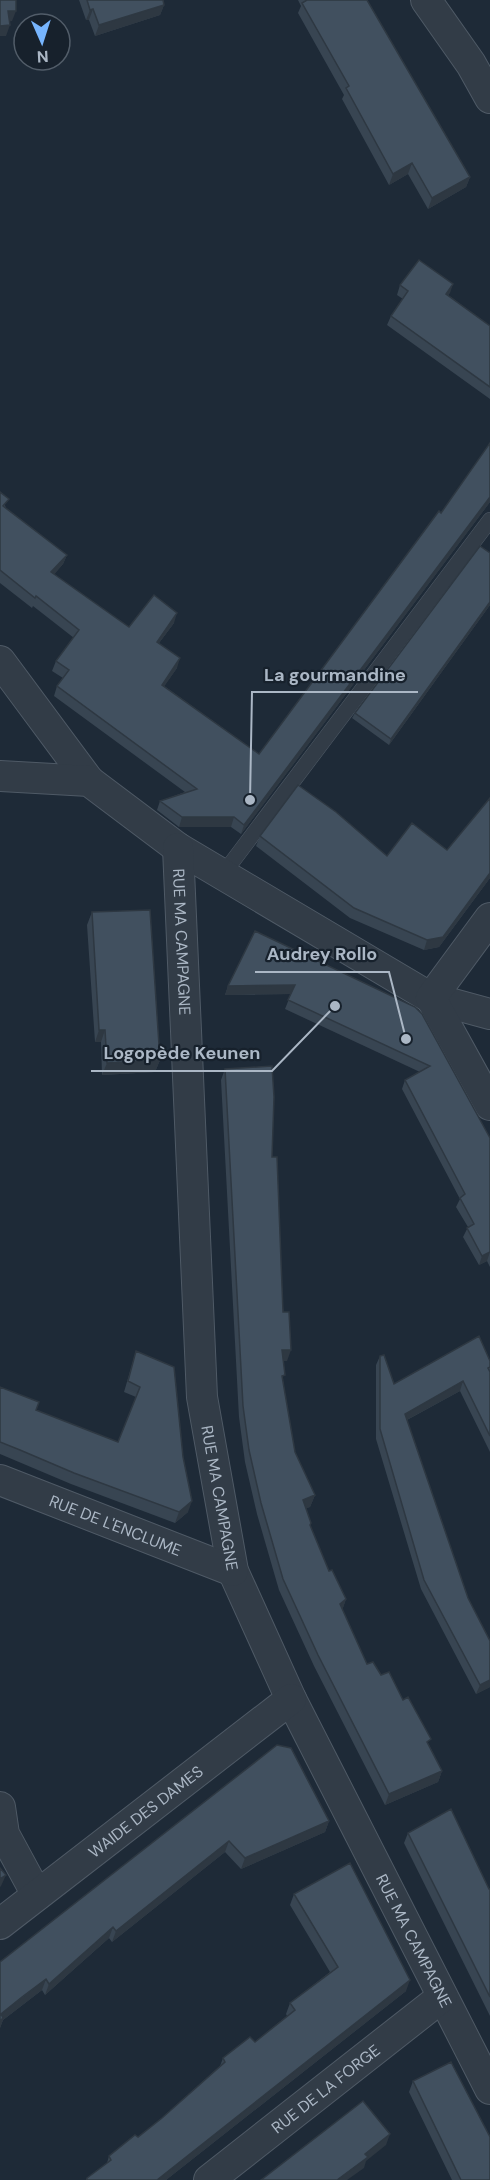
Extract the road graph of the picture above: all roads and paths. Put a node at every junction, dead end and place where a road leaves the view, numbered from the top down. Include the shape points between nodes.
1 (426, 0) edge
2 (481, 55) edge
3 (490, 99) edge
4 (490, 520) edge
5 (0, 660) edge
6 (0, 776) edge
7 (88, 781) junction
8 (178, 848) junction
9 (223, 874) junction
10 (490, 918) edge
11 (431, 998) junction
12 (490, 1014) edge
13 (490, 1105) edge
14 (0, 1480) edge
15 (233, 1571) junction
16 (291, 1699) junction
17 (0, 1807) edge
18 (37, 1895) junction
19 (0, 1924) edge
20 (442, 1997) junction
21 (490, 2089) edge
22 (208, 2180) edge

1 - 2 street
2 - 3 street
4 - 9 lane
5 - 7 street
6 - 7 street
7 - 8 street
8 - 9 street
8 - 15 street, RUE MA CAMPAGNE via 202,1397
9 - 11 street
10 - 11 street
11 - 12 street
11 - 13 street
14 - 15 street, RUE DE L'ENCLUME
15 - 16 street, RUE MA CAMPAGNE
16 - 18 street, WAIDE DES DAMES
16 - 20 street, RUE MA CAMPAGNE
17 - 18 street via 4,1834
18 - 19 street, WAIDE DES DAMES
20 - 21 street, RUE MA CAMPAGNE
20 - 22 street, RUE DE LA FORGE

